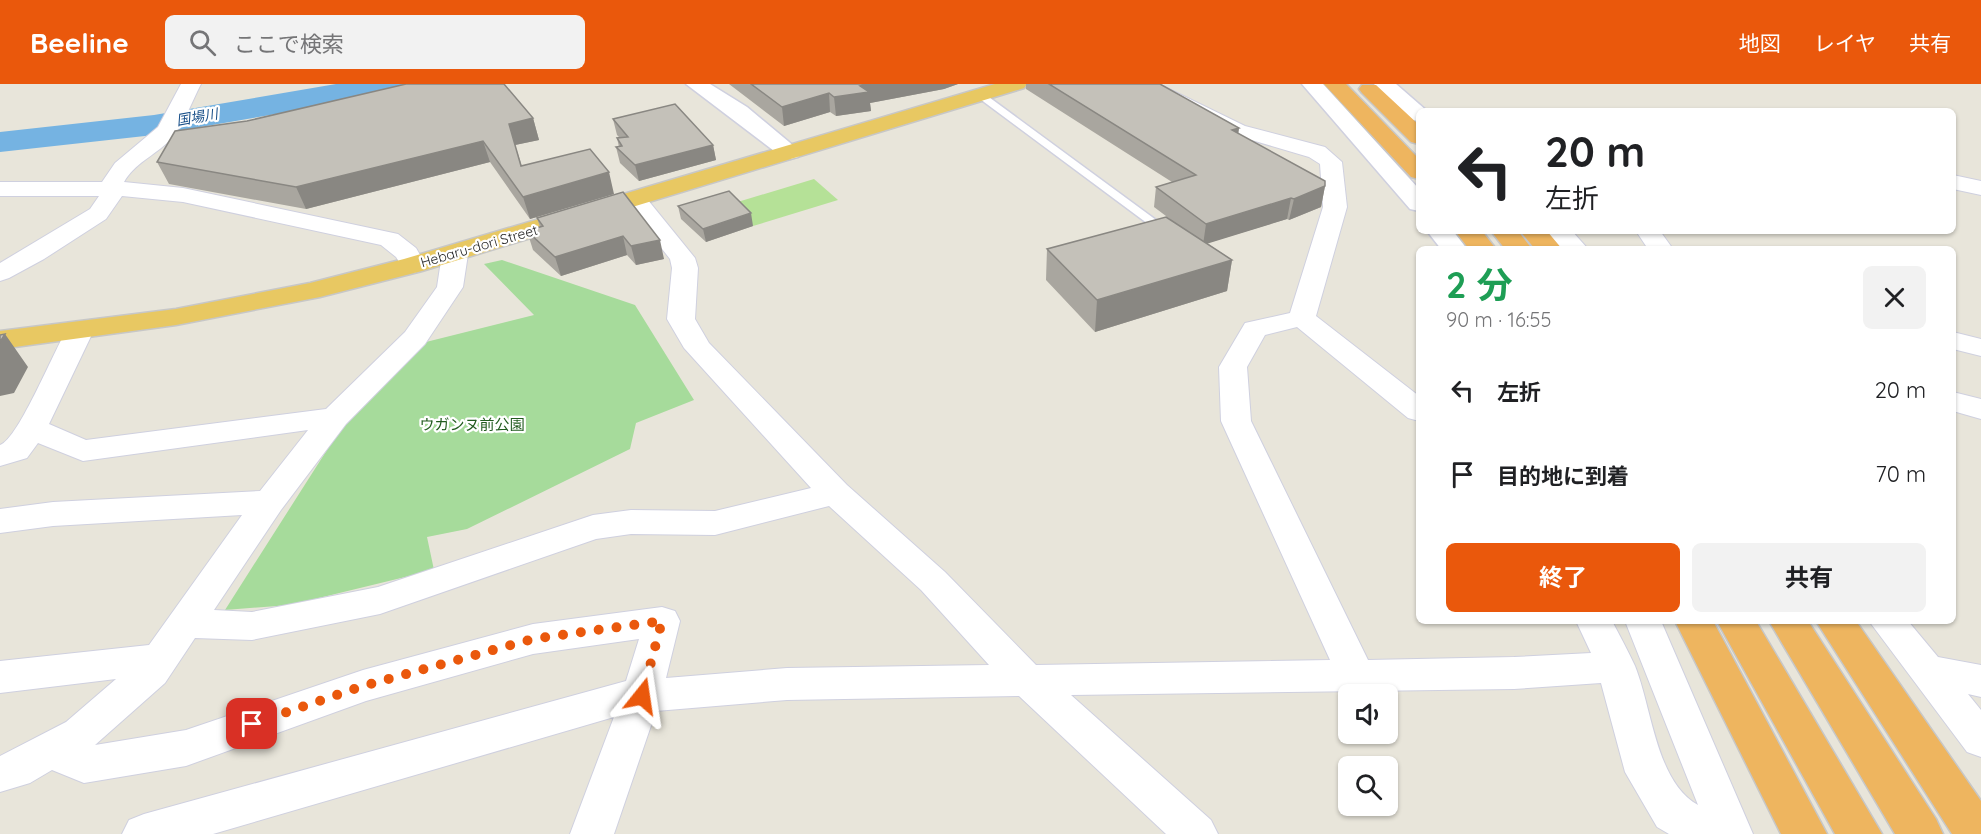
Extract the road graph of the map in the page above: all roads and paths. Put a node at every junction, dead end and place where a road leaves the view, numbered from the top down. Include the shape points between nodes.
1 (190, 84) edge
2 (1017, 84) edge
3 (1143, 84) edge
4 (1312, 84) edge
5 (1334, 84) edge
6 (1363, 84) edge
7 (1384, 84) edge
8 (702, 87) edge
9 (979, 94) junction
10 (1416, 112) edge
11 (1416, 134) edge
12 (790, 152) junction
13 (1416, 169) edge
14 (1956, 183) edge
15 (1981, 188) edge
16 (0, 189) edge
17 (115, 190) junction
18 (635, 199) junction
19 (1416, 201) edge
20 (1442, 234) edge
21 (1470, 234) edge
22 (1506, 234) edge
23 (1536, 234) edge
24 (1561, 234) edge
25 (1172, 237) edge
26 (1452, 246) edge
27 (1480, 246) edge
28 (1516, 246) edge
29 (1546, 246) edge
30 (1572, 246) edge
31 (455, 254) junction
32 (413, 266) junction
33 (0, 273) edge
34 (1302, 318) junction
35 (80, 330) junction
36 (0, 340) edge
37 (1956, 341) edge
38 (1981, 348) edge
39 (1956, 402) edge
40 (1416, 409) edge
41 (1981, 409) edge
42 (335, 417) junction
43 (32, 428) junction
44 (0, 456) edge
45 (835, 493) junction
46 (269, 502) junction
47 (0, 520) edge
48 (185, 623) junction
49 (1595, 624) edge
50 (1644, 624) edge
51 (1696, 624) edge
52 (1738, 624) edge
53 (1790, 624) edge
54 (1837, 624) edge
55 (1889, 624) edge
56 (160, 658) junction
57 (1616, 667) junction
58 (1927, 671) junction
59 (1356, 675) junction
60 (0, 677) edge
61 (1026, 679) junction
62 (1981, 681) edge
63 (642, 696) junction
64 (1981, 740) edge
65 (16, 772) edge
66 (144, 834) edge
67 (592, 834) edge
68 (1196, 834) edge
69 (1709, 834) edge
70 (1731, 834) edge
71 (1804, 834) edge
72 (1859, 834) edge
73 (1920, 834) edge
74 (1977, 834) edge

1 - 17 street via 165,132 123,167 112,184
2 - 9 highway, Hebaru-dori Street
3 - 34 street via 1238,130 1317,152 1332,162 1335,207
4 - 19 street
5 - 13 highway
6 - 11 highway
7 - 10 street
8 - 12 street
9 - 12 highway, Hebaru-dori Street
9 - 25 lane
12 - 18 highway, Hebaru-dori Street
14 - 15 street
16 - 17 street
17 - 32 street via 183,195 389,239 407,253
17 - 33 street via 98,214
18 - 31 highway, Hebaru-dori Street
18 - 45 street via 682,258 685,268 681,320 699,348
20 - 26 street
21 - 27 highway
22 - 28 highway
23 - 29 highway
24 - 30 street
31 - 32 highway, Hebaru-dori Street
31 - 42 street via 450,287 415,338
32 - 35 highway, Hebaru-dori Street via 241,305
34 - 40 street
34 - 59 street via 1255,329 1233,368 1236,422
35 - 36 highway, Hebaru-dori Street
35 - 43 street
37 - 38 street
39 - 41 street
42 - 43 street via 83,451
42 - 46 street
43 - 44 street via 16,451
45 - 48 street via 715,523 631,522 593,527 380,600 252,626
45 - 61 street via 933,582
46 - 47 street
46 - 48 street
48 - 56 street
49 - 57 street
50 - 70 street
51 - 71 highway
52 - 72 highway
53 - 73 highway
54 - 74 highway
55 - 58 street
56 - 60 street
56 - 65 street via 150,672 80,734
57 - 59 street via 1514,674
57 - 69 street via 1646,772 1672,813
58 - 62 street
58 - 64 street
59 - 61 street
61 - 63 street via 788,684
61 - 68 street
63 - 65 street via 662,621 533,639 363,686 186,748
63 - 66 street
63 - 67 street

